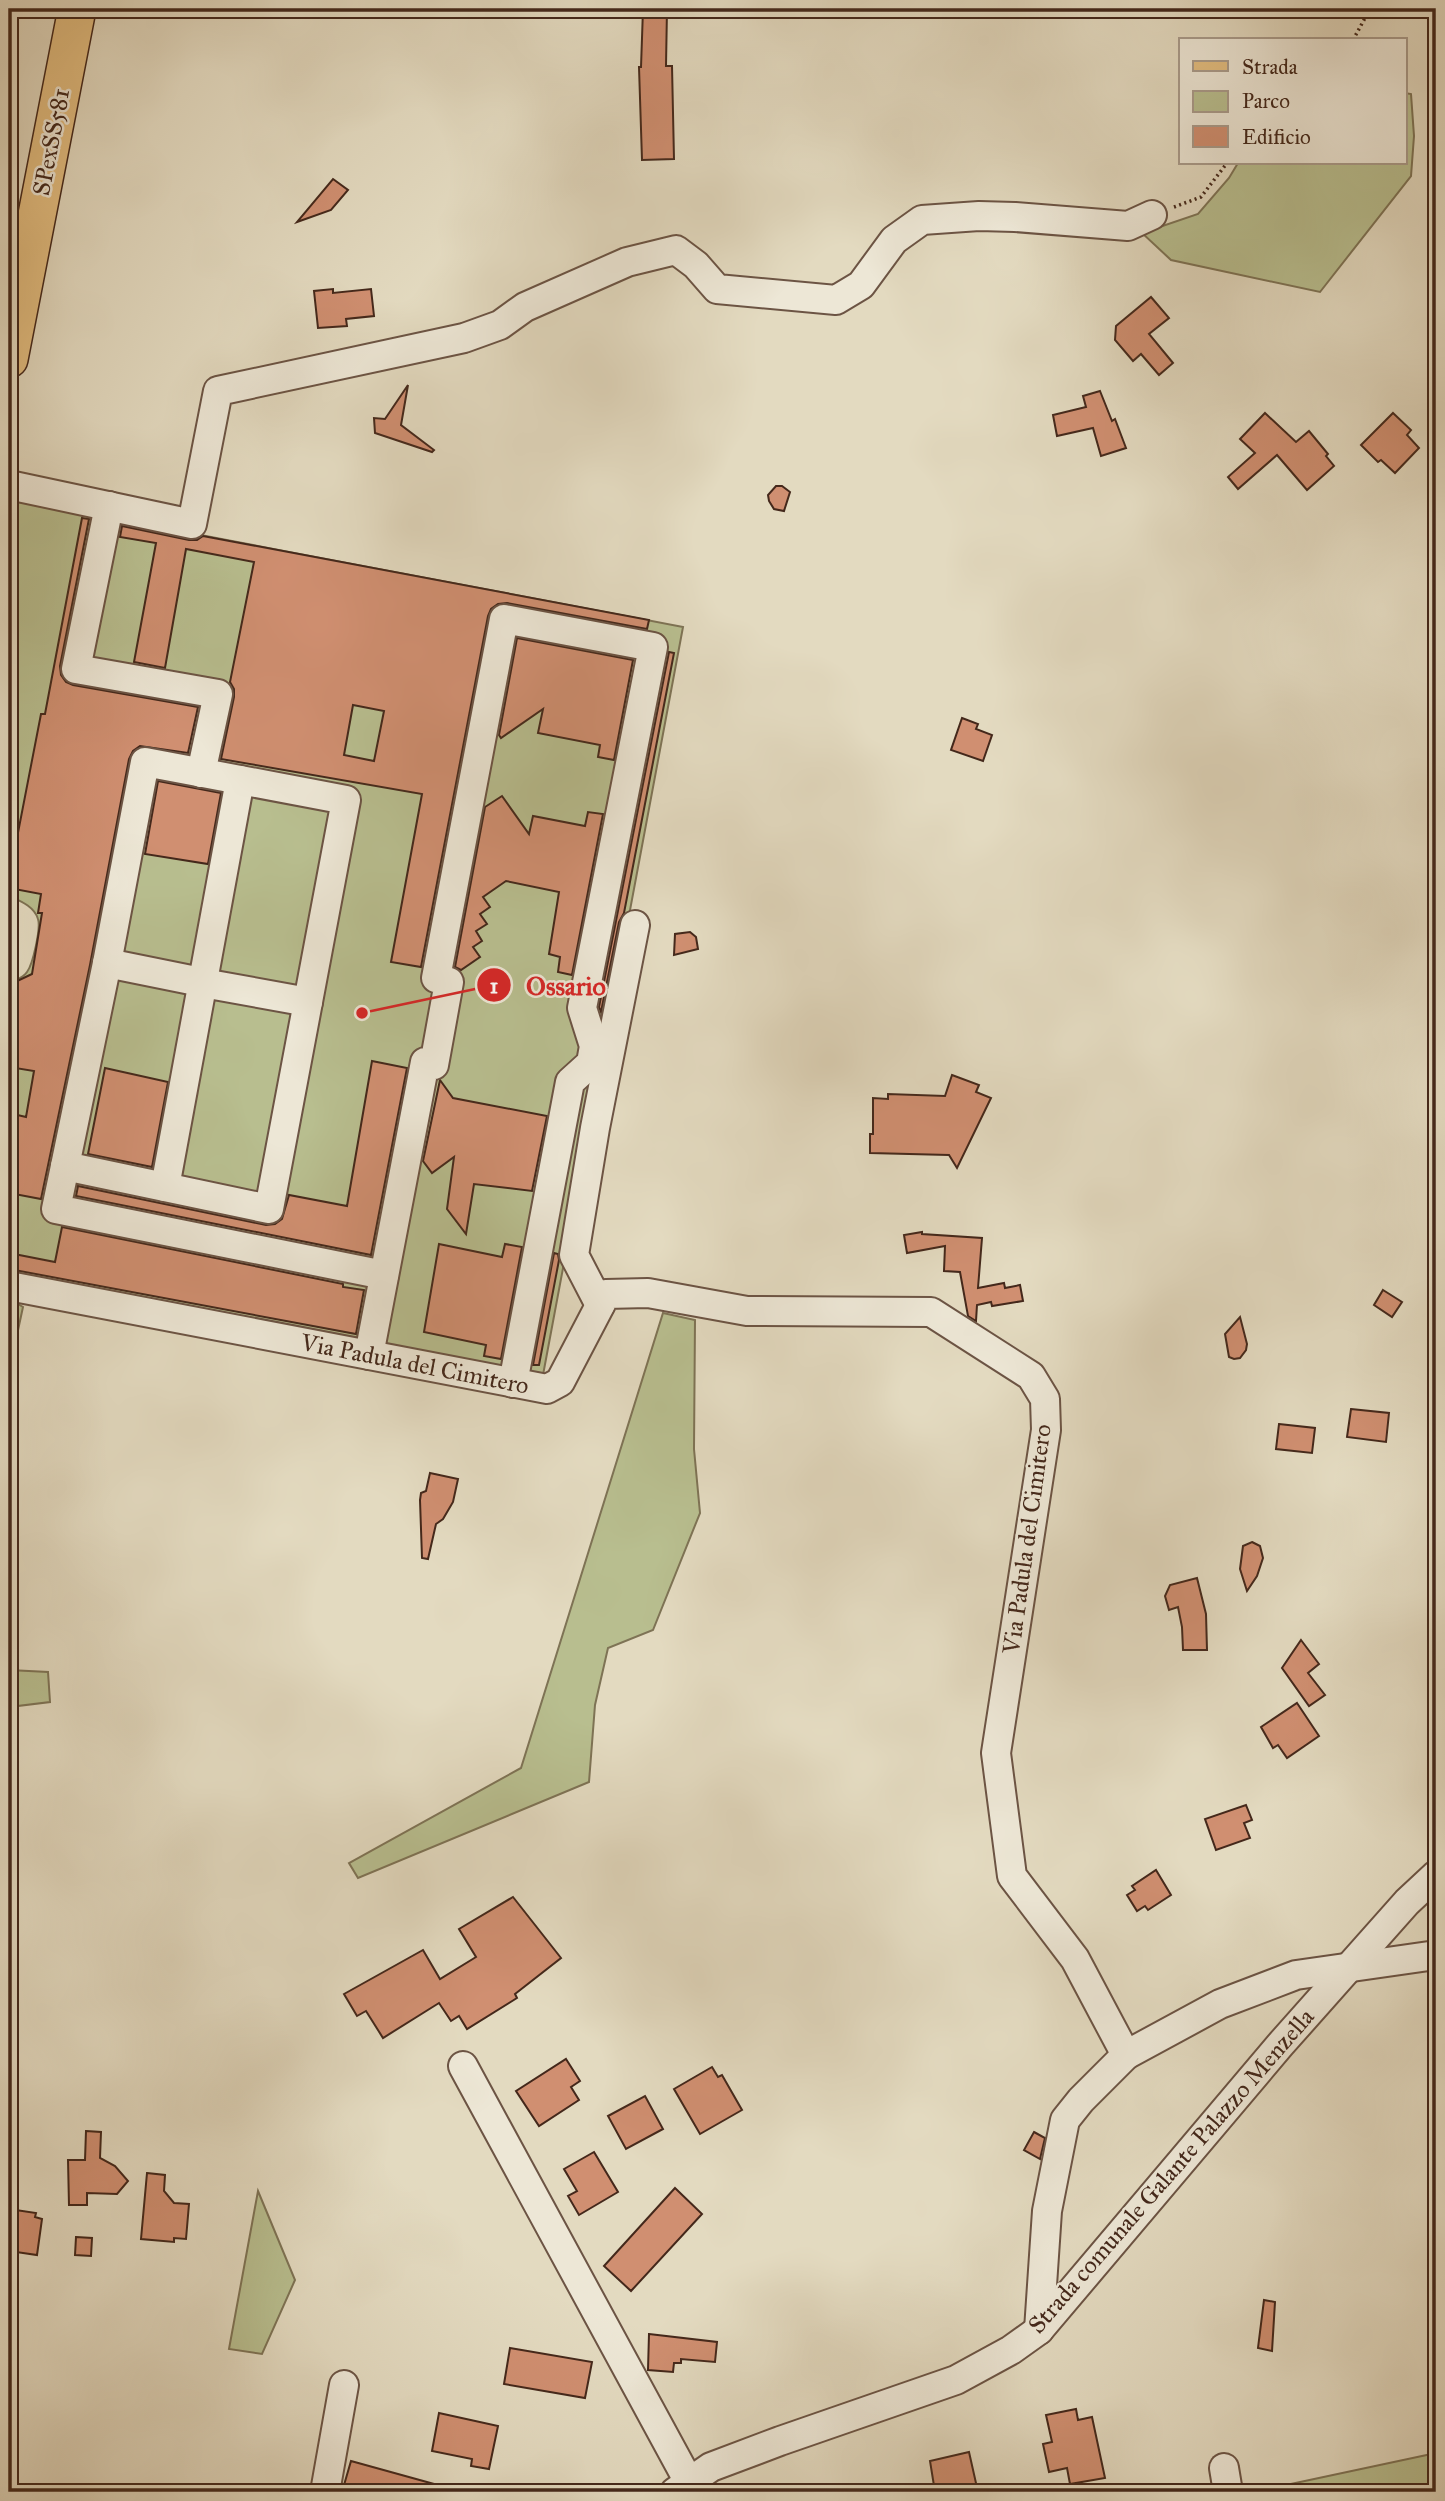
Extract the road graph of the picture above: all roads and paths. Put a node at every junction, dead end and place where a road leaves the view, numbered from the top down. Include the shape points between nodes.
1 (77, 9) edge
2 (1370, 9) edge
3 (1354, 38) edge
4 (1226, 164) edge
5 (1152, 215) joint
6 (9, 359) edge
7 (9, 485) edge
8 (109, 506) junction
9 (201, 773) junction
10 (240, 780) junction
11 (635, 925) dead end
12 (107, 963) junction
13 (199, 982) junction
14 (308, 1002) junction
15 (601, 1057) junction
16 (65, 1166) junction
17 (166, 1187) junction
18 (384, 1275) junction
19 (9, 1286) edge
20 (600, 1305) junction
21 (369, 1355) junction
22 (513, 1383) junction
23 (1436, 1875) edge
24 (1436, 1955) edge
25 (1350, 1966) junction
26 (1126, 2055) junction
27 (463, 2066) dead end
28 (1039, 2330) junction
29 (344, 2385) dead end
30 (682, 2487) edge
31 (325, 2492) edge

1 - 6 main road, SPexSS581
2 - 3 path
4 - 5 path via 1201,197
5 - 8 street via 1128,226 991,216 922,220 894,240 861,285 836,300 717,289 676,250 650,255 538,301 500,325 464,338 218,391 192,524
7 - 8 street
8 - 9 street via 76,669 218,694
9 - 10 street
9 - 12 street via 145,762
10 - 13 street
10 - 14 street via 346,800
11 - 15 street
12 - 13 street
12 - 16 street
13 - 14 street
13 - 17 street
14 - 17 street via 270,1209
15 - 18 street via 582,1008 653,647 504,619 436,978 449,982 435,1065 425,1062
15 - 20 street via 595,1128 574,1255
15 - 22 street via 570,1082
16 - 17 street
16 - 18 street via 56,1209
18 - 21 street
19 - 21 street, Via Padula del Cimitero
20 - 22 street, Via Padula del Cimitero via 560,1382 547,1389
20 - 26 street, Via Padula del Cimitero via 606,1294 648,1293 747,1311 931,1312 1031,1376 1045,1399 1046,1430 996,1753 1012,1876 1074,1959
21 - 22 street, Via Padula del Cimitero
23 - 25 street, Strada comunale Galante Palazzo Menzella
24 - 25 street
25 - 26 street via 1296,1975 1220,2004
25 - 28 street, Strada comunale Galante Palazzo Menzella
26 - 28 street via 1065,2120 1047,2211
27 - 30 street
28 - 30 street, Strada comunale Galante Palazzo Menzella via 956,2380 734,2458
29 - 31 street

